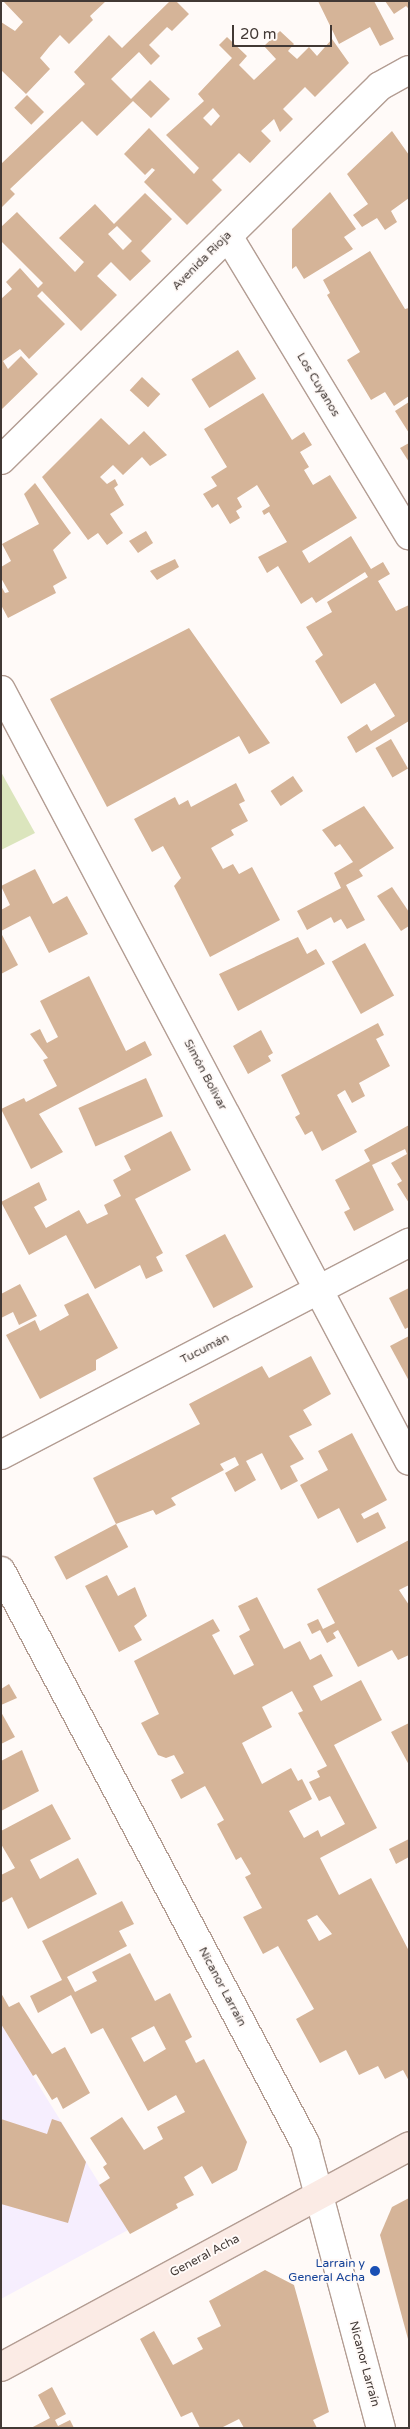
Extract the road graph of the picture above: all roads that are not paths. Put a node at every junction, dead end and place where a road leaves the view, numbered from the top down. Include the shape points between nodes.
1 (409, 70) edge
2 (228, 236) junction
3 (1, 460) edge
4 (409, 534) edge
5 (1, 690) edge
6 (409, 1243) edge
7 (318, 1290) junction
8 (1, 1455) edge
9 (409, 1461) edge
10 (1, 1570) edge
11 (409, 2146) edge
12 (319, 2194) junction
13 (1, 2367) edge
14 (381, 2428) edge

1 - 2 street, Avenida Rioja via 380,86
2 - 3 street, Avenida Rioja
2 - 4 street, Los Cuyanos
5 - 7 street, Simón Bolivar
6 - 7 street, Tucumán
7 - 8 street, Tucumán
7 - 9 street, Simón Bolivar
10 - 12 street, Nicanor Larraín via 305,2143
11 - 12 main road, General Acha
12 - 13 main road, General Acha
12 - 14 street, Nicanor Larraín

